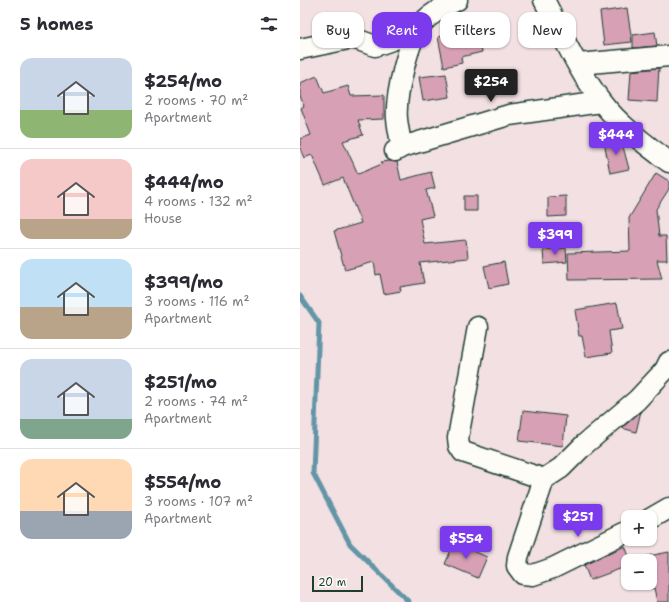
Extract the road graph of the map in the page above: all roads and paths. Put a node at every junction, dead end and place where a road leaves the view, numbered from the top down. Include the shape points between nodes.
1 (457, 0) edge
2 (544, 0) edge
3 (432, 14) edge
4 (372, 45) edge
5 (411, 48) edge
6 (300, 49) edge
7 (669, 56) edge
8 (578, 64) junction
9 (601, 102) junction
10 (669, 162) edge
11 (478, 327) dead end
12 (669, 362) edge
13 (544, 479) junction
14 (669, 508) edge
15 (657, 515) edge
16 (621, 534) edge

1 - 3 street
2 - 8 street
4 - 6 street via 353,38
5 - 9 street via 397,99 399,149 509,114
7 - 8 street
8 - 9 street
9 - 10 street via 639,140
11 - 13 street via 458,438 459,446 463,452
12 - 13 street via 665,370 637,400 561,468
13 - 16 street via 518,557 517,566 523,574 533,575 553,568
14 - 15 street

